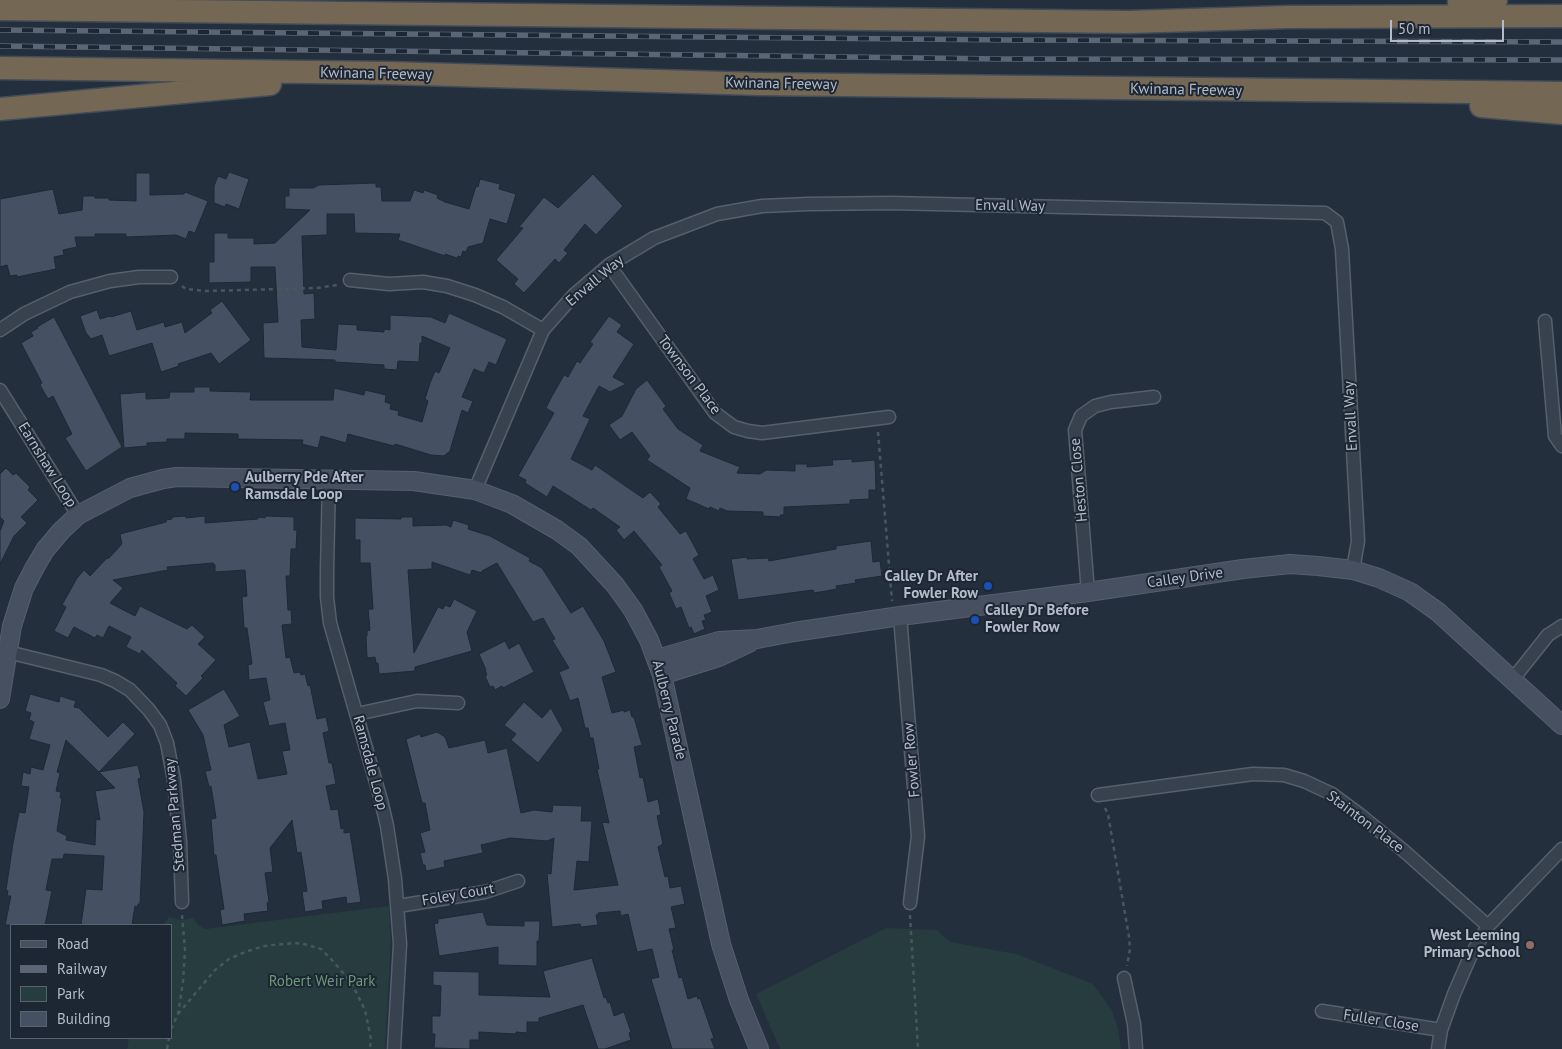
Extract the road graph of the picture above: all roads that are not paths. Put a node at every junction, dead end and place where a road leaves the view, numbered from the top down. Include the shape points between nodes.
1 (388, 0) edge
2 (1496, 0) edge
3 (0, 10) edge
4 (600, 15) junction
5 (1562, 16) edge
6 (1288, 17) junction
7 (0, 68) edge
8 (388, 73) junction
9 (1319, 91) junction
10 (1562, 93) edge
11 (0, 109) edge
12 (1562, 113) edge
13 (609, 265) junction
14 (171, 277) road end
15 (350, 280) road end
16 (1545, 321) dead end
17 (0, 330) edge
18 (543, 330) junction
19 (0, 390) edge
20 (1154, 397) dead end
21 (884, 417) road end
22 (1562, 446) edge
23 (329, 479) junction
24 (475, 490) junction
25 (78, 514) junction
26 (1354, 570) junction
27 (1088, 592) junction
28 (900, 616) junction
29 (1562, 626) edge
30 (8, 652) junction
31 (660, 667) junction
32 (1513, 679) junction
33 (0, 699) edge
34 (458, 704) dead end
35 (357, 714) junction
36 (1562, 725) edge
37 (1098, 796) road end
38 (1562, 849) edge
39 (518, 881) dead end
40 (182, 902) road end
41 (910, 903) road end
42 (398, 906) junction
43 (1488, 926) junction
44 (1124, 978) road end
45 (1322, 1011) dead end
46 (1441, 1030) junction
47 (394, 1049) edge
48 (759, 1049) edge
49 (1136, 1049) edge
50 (1438, 1049) edge

1 - 4 highway
2 - 6 highway
3 - 4 highway
4 - 6 highway via 1129,22
5 - 6 highway
7 - 8 highway, Kwinana Freeway
8 - 9 highway, Kwinana Freeway via 759,84
8 - 11 highway
9 - 10 highway, Kwinana Freeway
9 - 12 highway
13 - 18 street, Envall Way via 574,295
13 - 21 street, Townson Place via 714,412 734,427 762,433
13 - 26 street, Envall Way via 654,238 716,214 762,206 891,203 1325,213 1337,222 1342,249 1358,541
14 - 17 street via 110,281 70,292 24,314
15 - 18 street via 389,284 423,282 446,286 503,307
16 - 22 street via 1554,436
18 - 24 street, Envall Way
19 - 25 street, Earnshaw Loop
20 - 27 street, Heston Close via 1095,406 1081,416 1075,430
23 - 24 main road, Aulberry Parade via 414,481
23 - 25 main road, Aulberry Parade via 163,478 130,488
23 - 35 street, Ramsdale Loop via 327,597 330,623
24 - 31 main road, Aulberry Parade via 512,504 579,546 633,610
25 - 30 main road, Aulberry Parade via 45,550 24,588
26 - 27 main road, Calley Drive via 1290,564
26 - 32 main road, Calley Drive via 1410,592 1438,612
27 - 28 main road, Calley Drive
28 - 31 main road, Calley Drive via 757,640 719,640
28 - 41 street, Fowler Row via 918,836
29 - 32 street via 1548,634
30 - 33 main road, Aulberry Parade
30 - 40 street, Stedman Parkway via 116,681 130,690 154,717 167,743 172,771 180,842
31 - 48 main road, Aulberry Parade via 721,944
32 - 36 main road, Calley Drive
34 - 35 street via 417,701
35 - 42 street, Ramsdale Loop via 387,826
37 - 43 street, Stainton Place via 1253,774 1284,775 1304,781 1332,794 1359,814
38 - 43 street
39 - 42 street, Foley Court via 485,892
42 - 47 street, Ramsdale Loop via 400,944
43 - 46 street via 1470,957
44 - 49 street
45 - 46 street, Fuller Close
46 - 50 street

